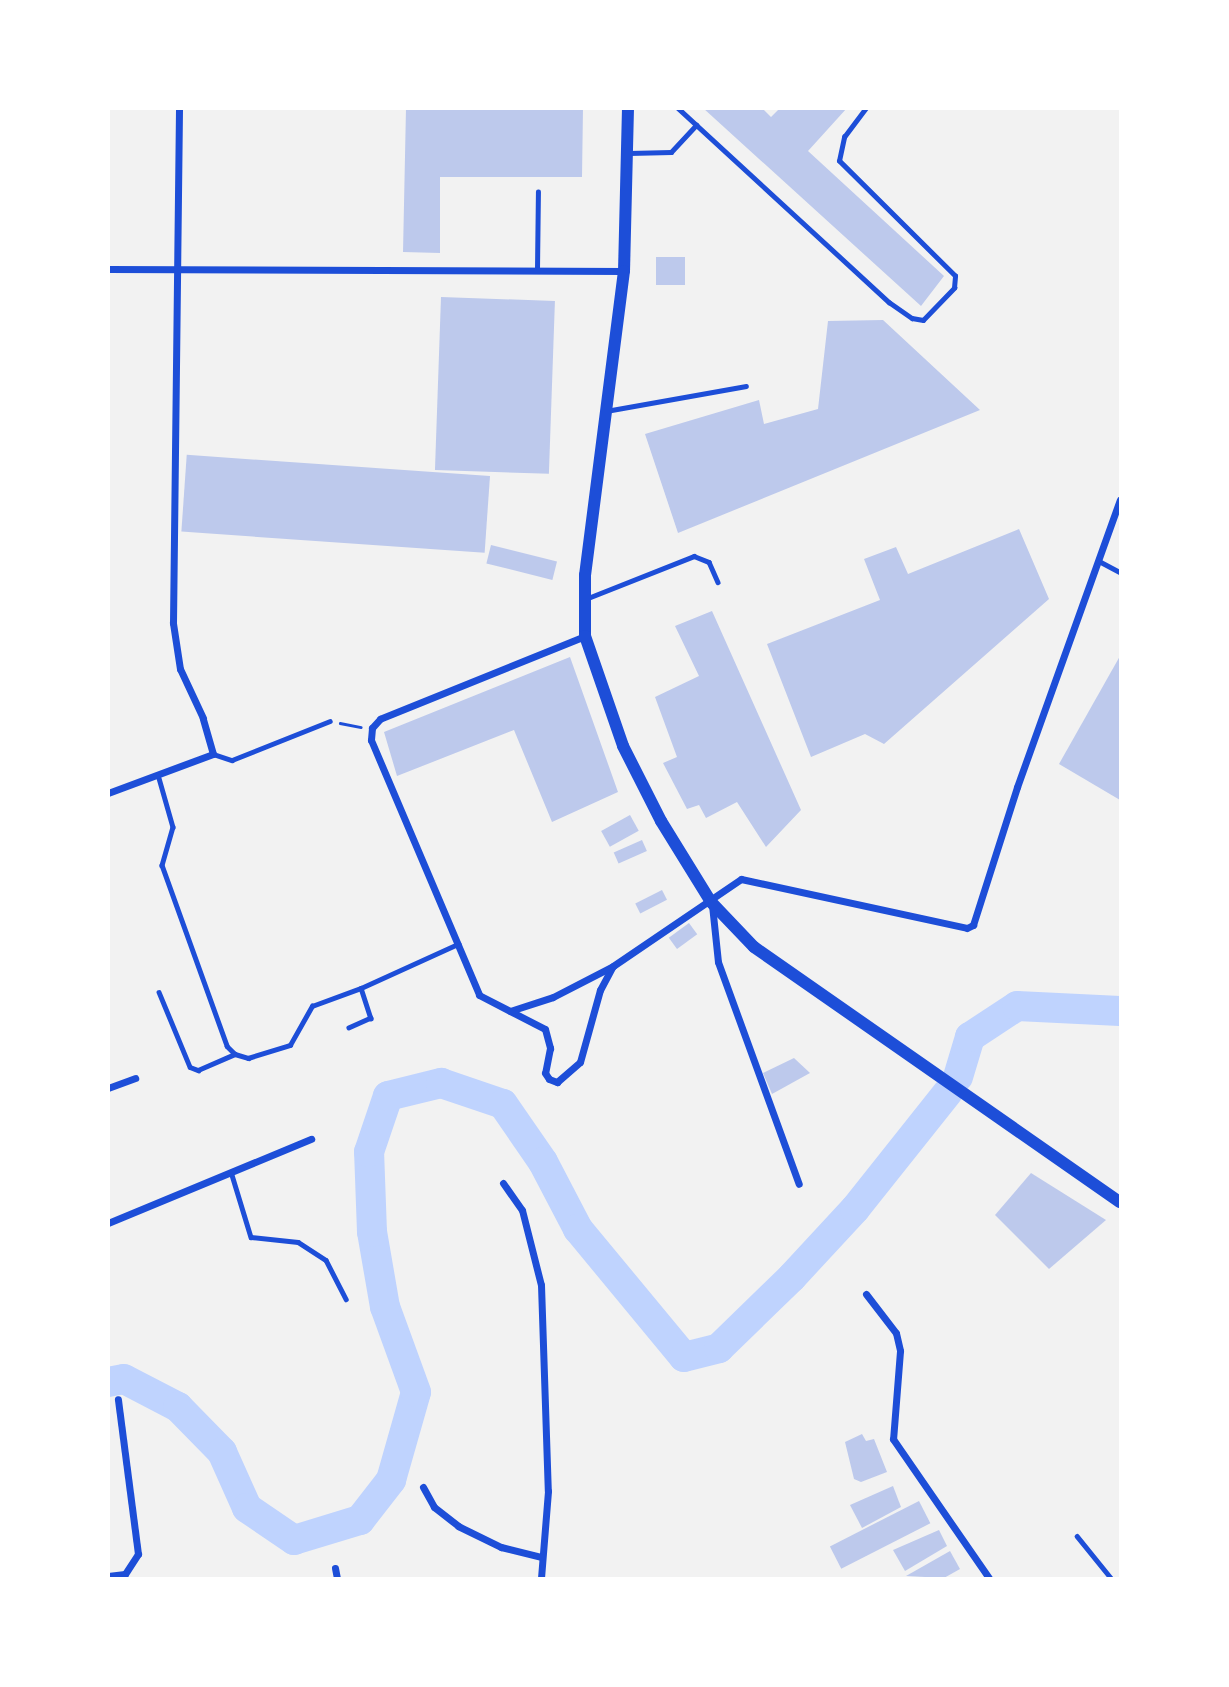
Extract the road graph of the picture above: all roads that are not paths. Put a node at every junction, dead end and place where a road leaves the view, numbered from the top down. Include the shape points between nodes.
1 (180, 108) edge
2 (628, 108) edge
3 (678, 108) edge
4 (866, 108) edge
5 (696, 125) junction
6 (628, 153) junction
7 (538, 192) dead end
8 (108, 269) edge
9 (537, 269) junction
10 (177, 270) junction
11 (624, 271) junction
12 (746, 386) dead end
13 (606, 411) junction
14 (1121, 500) edge
15 (1099, 561) junction
16 (1121, 572) edge
17 (718, 582) dead end
18 (585, 599) junction
19 (585, 636) junction
20 (330, 721) road end
21 (214, 754) junction
22 (159, 778) junction
23 (108, 793) edge
24 (711, 902) junction
25 (458, 944) junction
26 (613, 966) junction
27 (361, 988) junction
28 (159, 992) dead end
29 (510, 1011) junction
30 (349, 1028) dead end
31 (235, 1054) junction
32 (135, 1079) dead end
33 (108, 1088) edge
34 (311, 1139) dead end
35 (232, 1175) junction
36 (503, 1183) dead end
37 (799, 1184) dead end
38 (1121, 1202) edge
39 (108, 1223) edge
40 (866, 1294) dead end
41 (346, 1299) dead end
42 (118, 1399) dead end
43 (423, 1487) dead end
44 (1077, 1536) dead end
45 (541, 1557) junction
46 (335, 1568) dead end
47 (108, 1576) edge
48 (337, 1578) edge
49 (541, 1578) edge
50 (989, 1578) edge
51 (1111, 1578) edge

1 - 10 street
2 - 6 main road
3 - 5 lane
4 - 5 lane via 844,137 839,161 955,276 954,288 923,320 889,302
5 - 6 lane via 671,152
6 - 11 main road
7 - 9 lane
8 - 10 street
9 - 10 street
9 - 11 street
10 - 21 street via 173,623 180,669
11 - 13 main road
12 - 13 lane
13 - 18 main road via 590,518
14 - 15 street
15 - 16 lane
15 - 24 street via 1017,787 979,918 967,928 741,879
17 - 18 lane via 709,562 694,556
18 - 19 main road
19 - 24 main road via 623,746 660,821
19 - 25 street via 380,719 372,728 371,740
20 - 21 lane via 232,760
21 - 22 street
22 - 23 street
22 - 31 lane via 173,827 162,865 221,1032
24 - 26 street
24 - 37 street via 718,962
24 - 38 main road via 754,947
25 - 27 lane
25 - 29 street via 479,995
26 - 29 street via 553,997
26 - 29 street via 600,990 580,1062 557,1082 545,1073 550,1048 545,1029
27 - 30 lane via 371,1017
27 - 31 lane via 312,1006 290,1045 248,1058
28 - 31 lane via 190,1067 198,1070
32 - 33 street
34 - 35 street
35 - 39 street
35 - 41 lane via 251,1237 298,1242 327,1260
36 - 45 street via 522,1210 541,1285 548,1491
40 - 50 street via 896,1333 900,1351 893,1440
42 - 47 street via 138,1554 125,1574
43 - 45 street via 434,1507 458,1526 501,1547
44 - 51 lane
45 - 49 street
46 - 48 street

